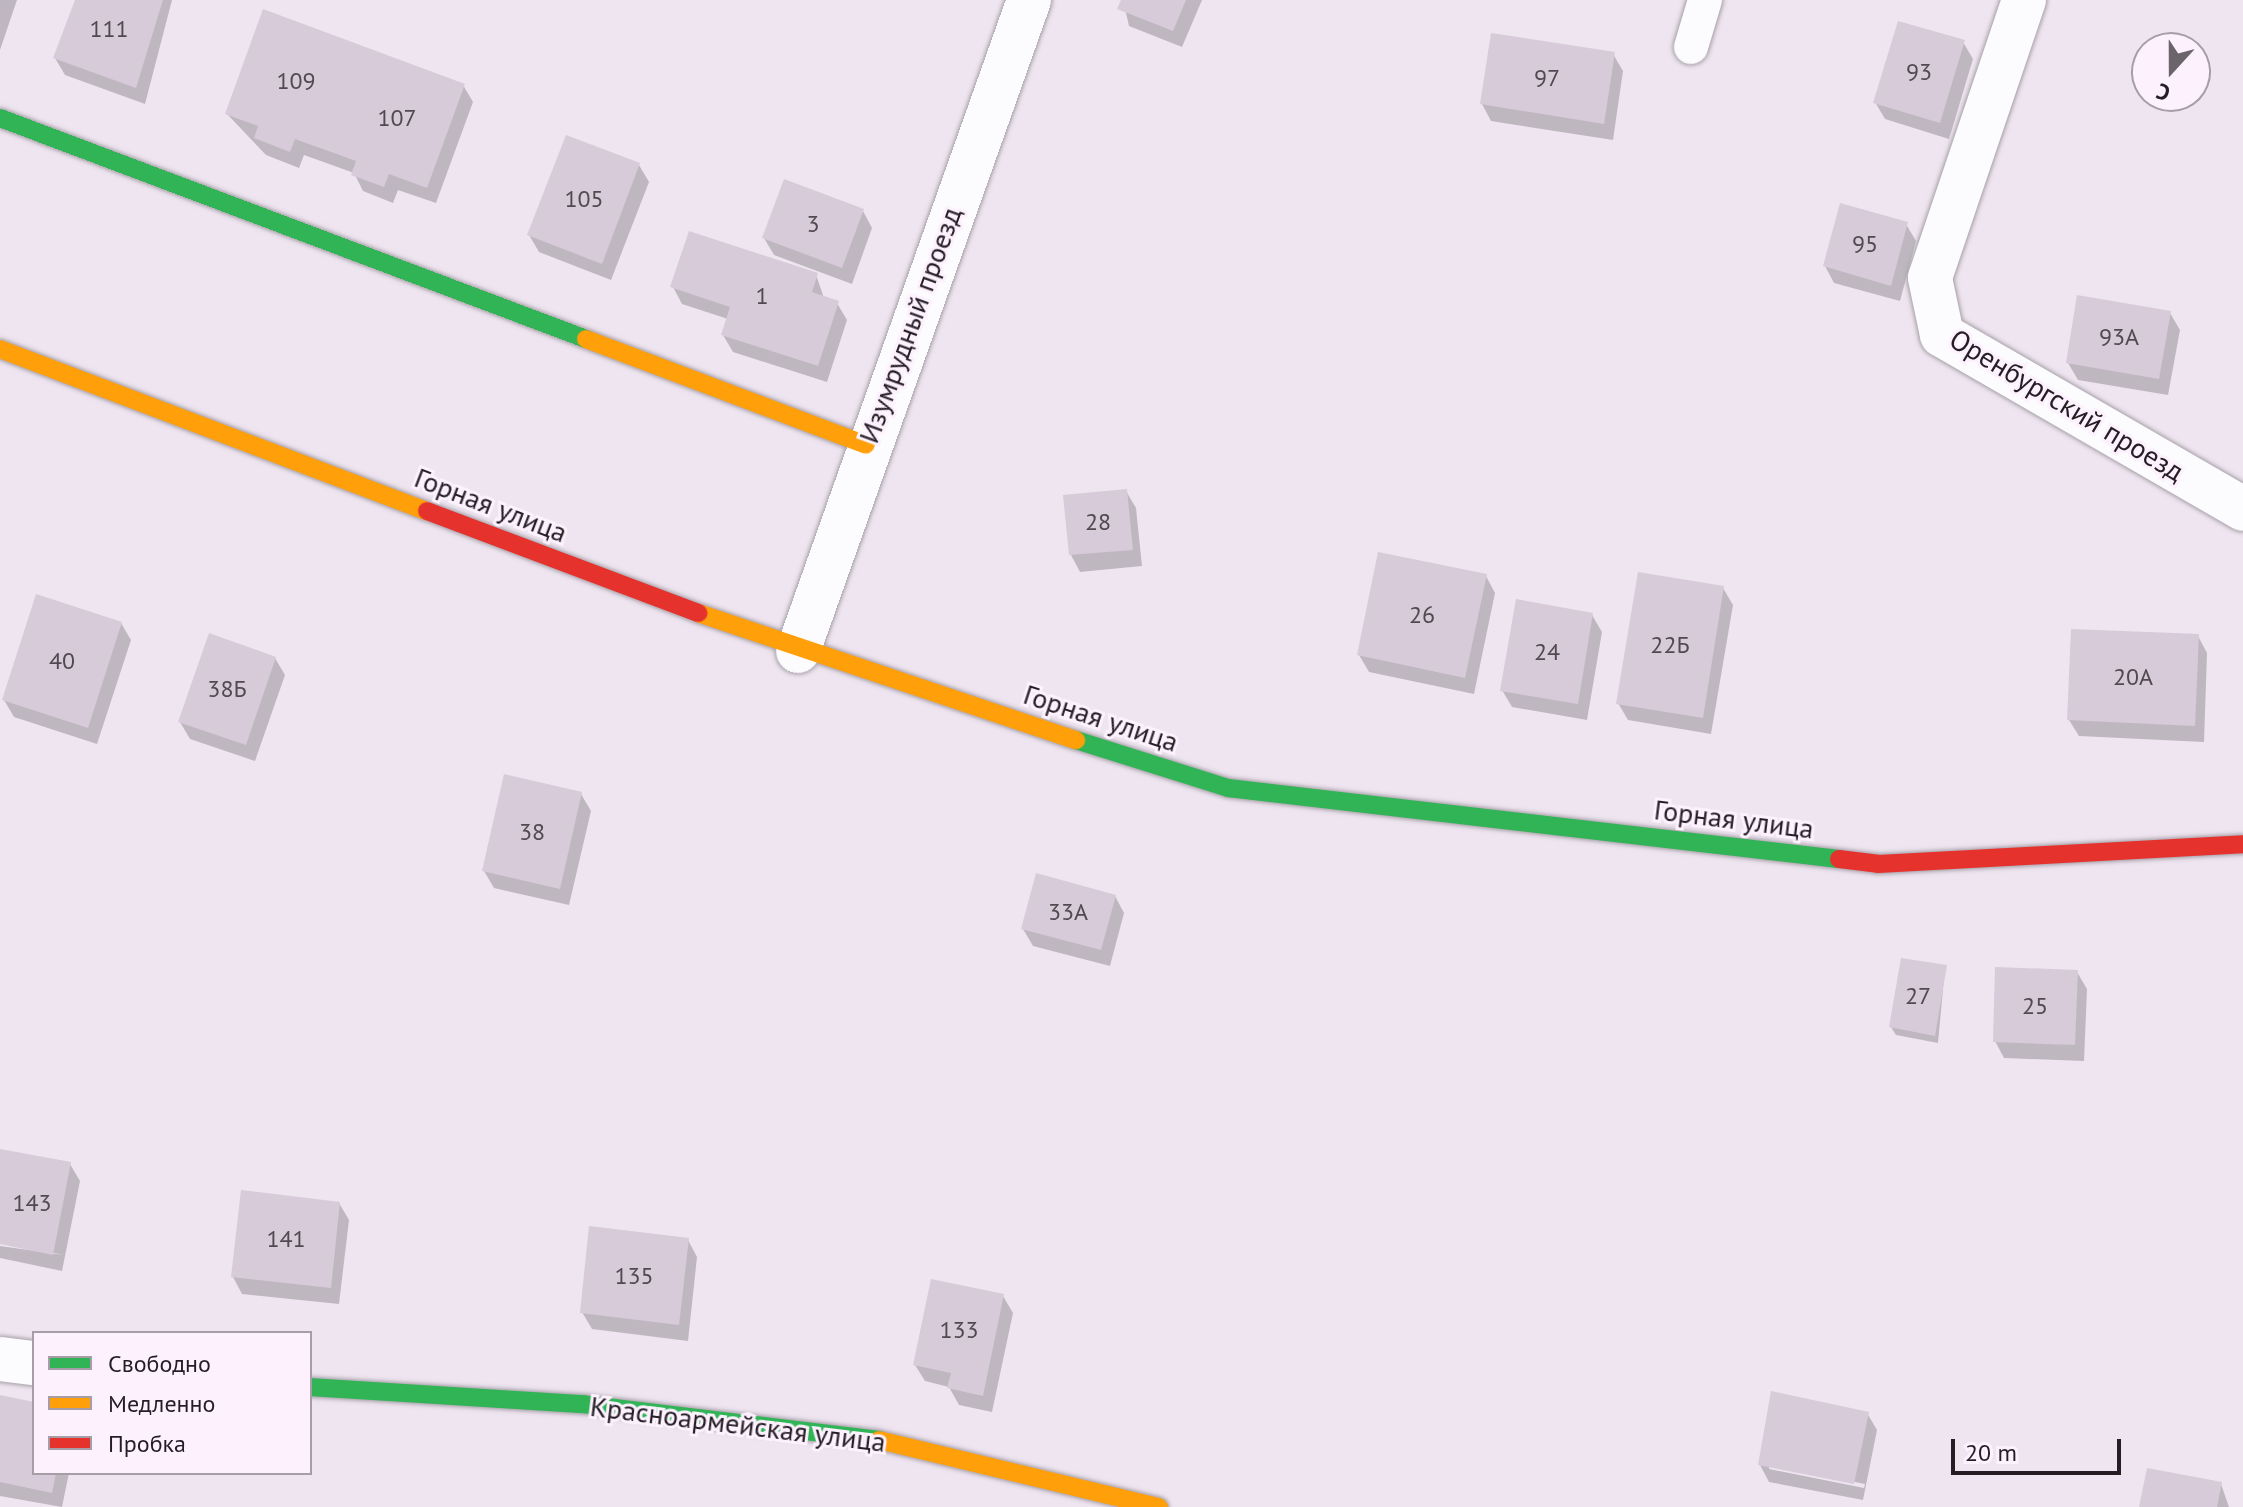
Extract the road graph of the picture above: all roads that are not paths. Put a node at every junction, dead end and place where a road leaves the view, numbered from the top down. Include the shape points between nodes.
1 (1029, 0) edge
2 (1705, 0) edge
3 (2024, 0) edge
4 (1691, 47) dead end
5 (0, 118) edge
6 (0, 349) edge
7 (866, 445) junction
8 (2243, 509) edge
9 (798, 651) junction
10 (2243, 844) edge
11 (0, 1359) edge
12 (32, 1363) edge
13 (312, 1387) edge
14 (1159, 1507) edge

1 - 7 street, Изумрудный проезд
2 - 4 lane
3 - 8 street, Оренбургский проезд via 1930,278 1942,335
5 - 7 street
6 - 9 street, Горная улица
7 - 9 street, Изумрудный проезд
9 - 10 street, Горная улица via 1228,788 1878,864
11 - 12 street
13 - 14 street, Красноармейская улица via 582,1404 846,1432

